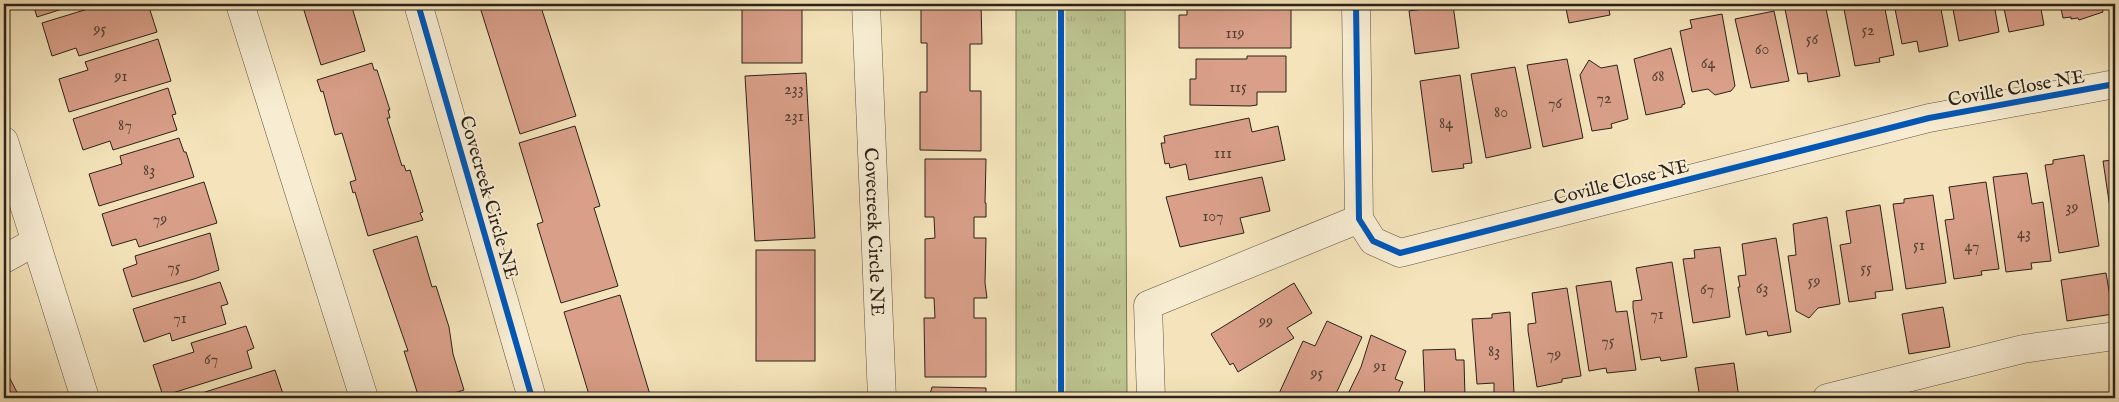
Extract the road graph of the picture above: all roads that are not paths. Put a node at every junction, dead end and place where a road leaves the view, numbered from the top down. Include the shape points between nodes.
1 (240, 4) edge
2 (418, 4) edge
3 (866, 4) edge
4 (1356, 4) edge
5 (2115, 84) edge
6 (4, 141) edge
7 (1359, 219) junction
8 (35, 242) junction
9 (4, 259) edge
10 (2115, 336) edge
11 (85, 398) edge
12 (364, 398) edge
13 (532, 398) edge
14 (882, 398) edge
15 (1151, 398) edge
16 (1827, 398) edge

1 - 12 street
2 - 13 street, Covecreek Circle NE
3 - 14 street, Covecreek Circle NE
4 - 7 street
5 - 7 street, Coville Close NE via 1929,118 1400,253 1373,241
6 - 8 street
7 - 15 street via 1148,305
8 - 9 street
8 - 11 street
10 - 16 street via 2023,349

